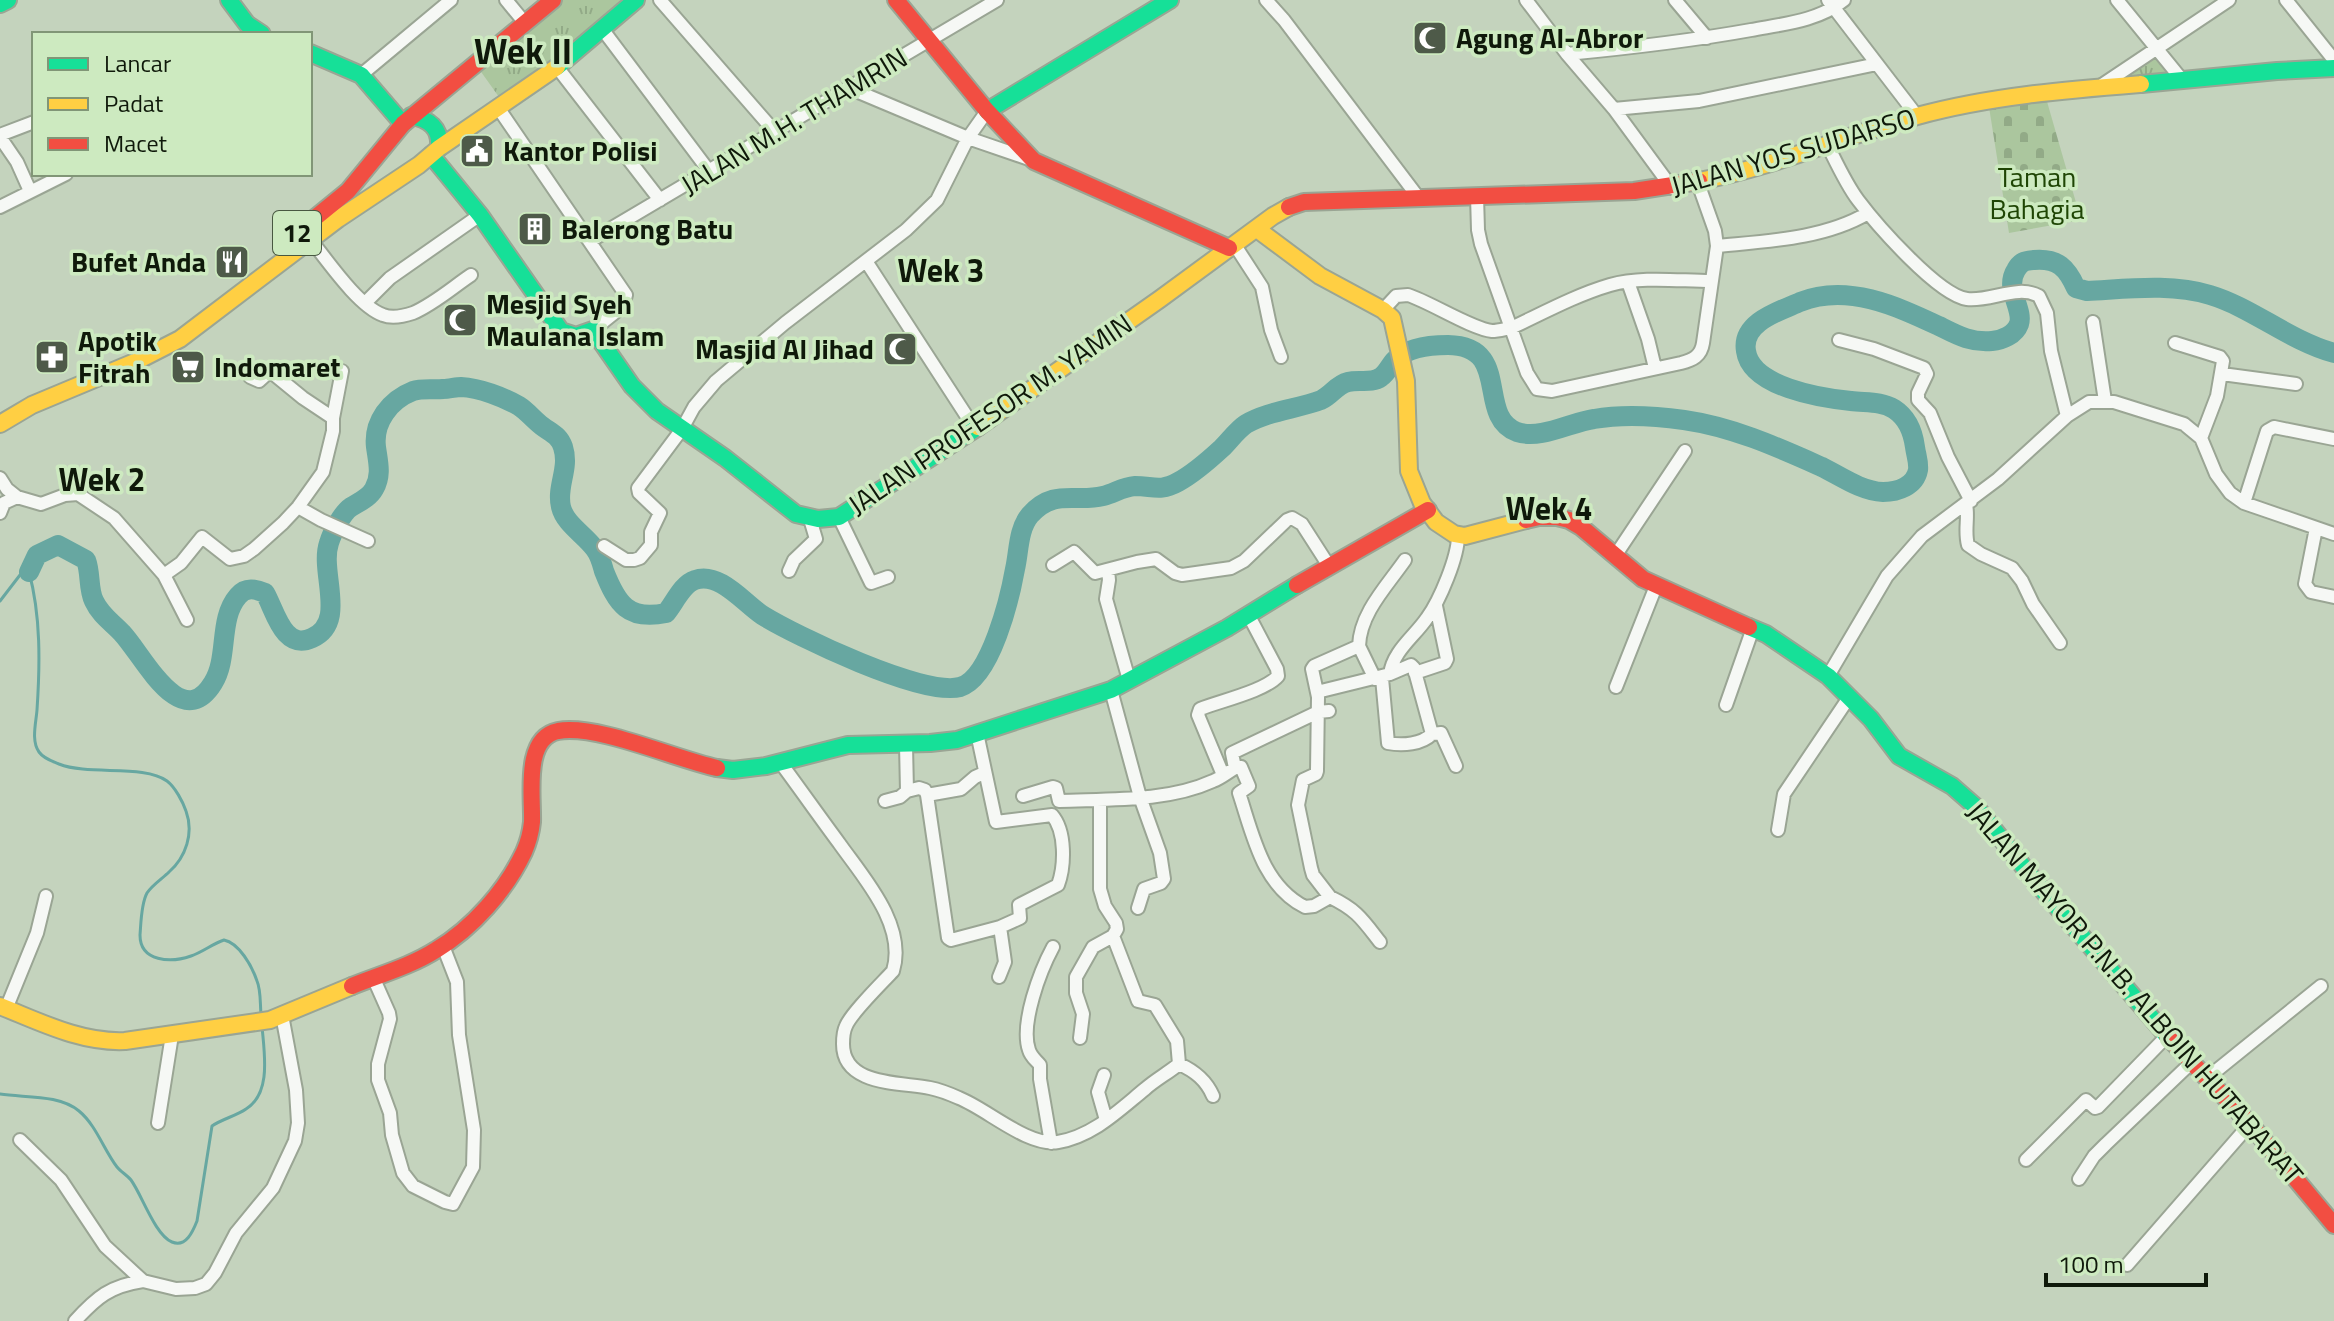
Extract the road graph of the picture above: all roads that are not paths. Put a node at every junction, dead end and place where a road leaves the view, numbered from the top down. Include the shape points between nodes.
1 (229, 0) edge
2 (451, 0) edge
3 (506, 0) edge
4 (553, 0) edge
5 (636, 0) edge
6 (660, 0) edge
7 (896, 0) edge
8 (997, 0) edge
9 (1170, 0) edge
10 (1266, 0) edge
11 (1526, 0) edge
12 (1675, 0) edge
13 (2117, 0) edge
14 (2229, 0) edge
15 (2286, 0) edge
16 (1836, 3) edge
17 (2210, 5) edge
18 (525, 23) junction
19 (603, 30) junction
20 (259, 32) edge
21 (1707, 38) junction
22 (931, 39) junction
23 (2157, 48) junction
24 (312, 54) edge
25 (1567, 54) junction
26 (2334, 60) edge
27 (1877, 64) junction
28 (557, 67) junction
29 (2334, 68) edge
30 (361, 75) junction
31 (2183, 81) junction
32 (849, 88) junction
33 (2097, 88) junction
34 (499, 109) junction
35 (1614, 109) junction
36 (987, 111) junction
37 (1917, 116) junction
38 (32, 123) edge
39 (403, 124) junction
40 (775, 132) junction
41 (0, 136) edge
42 (968, 138) junction
43 (1828, 146) junction
44 (430, 156) junction
45 (1034, 161) junction
46 (709, 171) junction
47 (62, 176) edge
48 (1698, 183) junction
49 (1672, 188) junction
50 (30, 191) junction
51 (1477, 196) junction
52 (1418, 197) junction
53 (660, 200) junction
54 (0, 207) edge
55 (1868, 213) junction
56 (480, 215) junction
57 (1257, 229) junction
58 (310, 239) junction
59 (590, 241) junction
60 (1717, 246) junction
61 (1229, 248) junction
62 (866, 261) junction
63 (471, 275) dead end
64 (1711, 281) junction
65 (1628, 282) junction
66 (365, 303) junction
67 (1388, 316) junction
68 (2093, 322) dead end
69 (1511, 328) junction
70 (593, 330) junction
71 (1839, 340) dead end
72 (2175, 343) dead end
73 (1281, 357) dead end
74 (1655, 368) junction
75 (342, 371) dead end
76 (2222, 374) junction
77 (250, 377) dead end
78 (2296, 384) dead end
79 (2105, 401) junction
80 (0, 409) edge
81 (2067, 416) junction
82 (333, 418) junction
83 (0, 424) edge
84 (682, 429) junction
85 (975, 429) junction
86 (2201, 438) junction
87 (2334, 439) edge
88 (1685, 451) dead end
89 (0, 478) edge
90 (17, 497) junction
91 (1969, 502) junction
92 (2244, 503) junction
93 (298, 507) junction
94 (1428, 510) junction
95 (0, 513) edge
96 (839, 517) junction
97 (810, 519) junction
98 (2316, 528) junction
99 (2334, 534) edge
100 (1458, 536) junction
101 (368, 541) dead end
102 (604, 546) dead end
103 (1615, 556) junction
104 (1405, 560) dead end
105 (1053, 565) dead end
106 (1329, 566) junction
107 (1108, 570) junction
108 (789, 571) dead end
109 (164, 575) junction
110 (888, 577) dead end
111 (1656, 586) junction
112 (2334, 597) edge
113 (1436, 606) junction
114 (1249, 616) junction
115 (187, 620) dead end
116 (1753, 628) junction
117 (2060, 643) dead end
118 (1359, 646) junction
119 (1415, 673) junction
120 (1828, 676) junction
121 (1382, 677) junction
122 (1129, 680) junction
123 (1616, 687) dead end
124 (1111, 690) junction
125 (1317, 692) junction
126 (1850, 696) junction
127 (1726, 705) dead end
128 (1324, 711) junction
129 (977, 733) junction
130 (1432, 734) junction
131 (906, 745) junction
132 (780, 762) junction
133 (1456, 766) dead end
134 (1229, 772) junction
135 (984, 773) junction
136 (907, 791) junction
137 (927, 795) junction
138 (1023, 796) dead end
139 (1140, 797) junction
140 (1100, 800) junction
141 (885, 801) dead end
142 (1778, 830) dead end
143 (46, 896) dead end
144 (1330, 897) junction
145 (1138, 908) dead end
146 (1000, 927) junction
147 (1113, 936) junction
148 (1380, 942) dead end
149 (443, 946) junction
150 (1053, 947) dead end
151 (373, 977) junction
152 (999, 977) dead end
153 (2321, 986) dead end
154 (3, 1007) edge
155 (276, 1018) junction
156 (172, 1035) junction
157 (2167, 1036) junction
158 (1080, 1038) dead end
159 (2191, 1063) junction
160 (1179, 1064) junction
161 (1104, 1075) dead end
162 (2206, 1079) junction
163 (1213, 1096) dead end
164 (1106, 1120) junction
165 (158, 1123) dead end
166 (2250, 1124) junction
167 (20, 1140) dead end
168 (1051, 1143) junction
169 (2026, 1160) dead end
170 (2079, 1179) dead end
171 (2334, 1225) edge
172 (2127, 1265) dead end
173 (143, 1281) junction
174 (75, 1321) edge

1 - 20 main road
2 - 30 street
3 - 18 street
4 - 18 main road, 12
5 - 19 main road, 12
6 - 40 street
7 - 22 main road
8 - 22 street, JALAN M.H. THAMRIN
9 - 36 main road
10 - 52 street
11 - 25 street
12 - 21 street
13 - 23 street
14 - 17 street
15 - 26 street
16 - 21 street via 1817,16
16 - 27 street
17 - 23 street
18 - 39 main road, 12
19 - 28 main road, 12
19 - 46 street
21 - 25 street
22 - 32 street, JALAN M.H. THAMRIN
22 - 36 main road
23 - 31 street
23 - 33 street
24 - 30 main road
25 - 35 street
27 - 35 street via 1699,101
27 - 37 street
28 - 34 main road, 12
28 - 53 street
29 - 31 main road, JALAN YOS SUDARSO
30 - 39 main road
31 - 33 main road, JALAN YOS SUDARSO
32 - 40 street, JALAN M.H. THAMRIN
32 - 42 street
33 - 37 main road, JALAN YOS SUDARSO
34 - 44 main road, 12
34 - 59 street
35 - 49 street
36 - 42 street
36 - 45 main road
37 - 43 main road, JALAN YOS SUDARSO
38 - 41 street
39 - 44 main road via 427,120 435,126 440,136
39 - 44 main road via 395,145 401,157 410,164
39 - 80 main road, 12 via 348,191 185,322
40 - 46 street, JALAN M.H. THAMRIN
41 - 50 street
42 - 45 street
42 - 62 street via 937,200
43 - 48 main road, JALAN YOS SUDARSO
43 - 55 street
44 - 56 main road
44 - 58 main road, 12
45 - 61 main road
46 - 53 street, JALAN M.H. THAMRIN
47 - 50 street
48 - 49 main road, JALAN YOS SUDARSO
48 - 60 street
49 - 51 main road, JALAN YOS SUDARSO
50 - 54 street
51 - 52 main road, JALAN YOS SUDARSO
51 - 69 street via 1479,236
52 - 57 main road, JALAN YOS SUDARSO via 1304,202
53 - 59 street, JALAN M.H. THAMRIN
55 - 60 street via 1820,231
55 - 81 street via 1942,286 1967,299 2036,294 2044,304
56 - 66 street via 390,278
56 - 70 main road via 561,331 576,336
57 - 61 main road, JALAN PROFESOR M. YAMIN
57 - 67 main road via 1320,276
58 - 66 street
58 - 83 main road, 12 via 171,345
59 - 70 street via 626,298
60 - 64 street
61 - 73 street via 1238,250 1262,287
61 - 85 main road, JALAN PROFESOR M. YAMIN
62 - 84 street via 738,361 704,393
62 - 85 street
63 - 66 street via 407,315 388,317
64 - 65 street
64 - 74 street via 1700,354
65 - 69 street via 1586,294
65 - 74 street
67 - 69 street via 1396,296 1408,295 1486,330
67 - 94 main road via 1406,381 1409,471
68 - 79 street
69 - 74 street via 1527,373 1540,390
70 - 84 main road, JALAN PROFESOR M. YAMIN via 642,398
71 - 91 street via 1924,368 1927,374 1918,400 1930,413
72 - 76 street via 2222,358
75 - 82 street
76 - 78 street
76 - 86 street
77 - 82 street via 258,381 270,371
79 - 81 street via 2084,404
79 - 86 street via 2176,420
81 - 91 street
82 - 93 street via 323,472
84 - 97 main road, JALAN PROFESOR M. YAMIN via 789,510
84 - 102 street via 638,488 660,513 651,545 630,561
85 - 96 main road, JALAN PROFESOR M. YAMIN
86 - 92 street via 2216,474
87 - 92 street via 2269,428
88 - 103 street
89 - 90 street
90 - 95 street via 4,503
90 - 109 street via 41,504 69,494 84,497 124,527
91 - 117 street via 1968,545 2012,568
91 - 120 street via 1904,554
92 - 98 street
93 - 101 street
93 - 109 street via 244,556 230,559 202,537
94 - 100 main road via 1442,529
94 - 106 main road
96 - 97 main road, JALAN PROFESOR M. YAMIN
96 - 110 street via 871,583
97 - 108 street via 816,539
98 - 99 street
98 - 112 street via 2305,584 2311,592
100 - 103 main road, JALAN MAYOR P.N.B. ALBOIN HUTABARAT via 1557,517 1581,527
100 - 113 street
103 - 111 main road, JALAN MAYOR P.N.B. ALBOIN HUTABARAT
104 - 118 street via 1365,620
105 - 107 street via 1074,552 1093,572
106 - 107 street via 1302,524 1290,518 1231,568 1178,574 1156,559
106 - 114 main road
107 - 122 street via 1106,599
109 - 115 street
111 - 116 main road, JALAN MAYOR P.N.B. ALBOIN HUTABARAT
111 - 123 street
113 - 119 street via 1447,659
113 - 121 street
114 - 122 main road
114 - 134 street via 1278,676 1200,709 1198,715
116 - 120 main road, JALAN MAYOR P.N.B. ALBOIN HUTABARAT
116 - 127 street
118 - 121 street
118 - 125 street via 1314,666
119 - 121 street via 1411,665
119 - 130 street
120 - 126 main road, JALAN MAYOR P.N.B. ALBOIN HUTABARAT
121 - 125 street
121 - 130 street via 1388,743 1407,744
122 - 124 main road
124 - 129 main road
124 - 139 street
125 - 128 street
126 - 142 street via 1784,794
126 - 157 main road, JALAN MAYOR P.N.B. ALBOIN HUTABARAT via 1899,756 1952,786 1976,807
128 - 134 street via 1232,753
128 - 144 street via 1317,771 1303,780 1298,805 1313,875
129 - 131 main road via 934,745
129 - 135 street
130 - 133 street via 1441,733
131 - 132 main road via 847,745
131 - 136 street
132 - 149 main road via 718,768 602,735 564,730 545,736 537,746 531,832 523,854 490,904
132 - 168 street via 867,879 892,930 893,971 846,1024 843,1054 850,1067 863,1076 962,1098 1022,1133
134 - 139 street via 1191,788
134 - 144 street via 1241,767 1249,786 1239,793 1268,874 1305,907
135 - 137 street via 961,789
135 - 146 street via 996,822 1052,815 1061,838 1058,885 1019,905 1020,918
136 - 137 street via 922,788
136 - 141 street
137 - 146 street via 948,938
138 - 140 street via 1053,787 1059,801
139 - 140 street
139 - 145 street via 1164,879 1144,889
140 - 147 street via 1100,889 1116,923
143 - 154 street via 37,933
144 - 148 street via 1359,914
146 - 152 street via 1005,957
147 - 158 street via 1093,947 1076,977 1083,1014
147 - 160 street via 1138,1001 1155,1005 1177,1041
149 - 151 main road
149 - 151 street via 457,982 459,1035 474,1130 473,1167 453,1204 413,1186 403,1173 378,1080 390,1019
150 - 168 street via 1028,1018 1028,1047 1040,1065
151 - 155 main road
153 - 162 street
154 - 156 main road via 105,1042
155 - 156 main road
155 - 173 street via 296,1090 298,1123 273,1188 236,1233 206,1284 176,1289
156 - 165 street
157 - 159 main road, JALAN MAYOR P.N.B. ALBOIN HUTABARAT
157 - 169 street via 2098,1107 2086,1100
159 - 162 main road, JALAN MAYOR P.N.B. ALBOIN HUTABARAT
159 - 170 street via 2094,1156
160 - 163 street via 1199,1075
160 - 164 street
161 - 164 street via 1098,1092
162 - 166 main road, JALAN MAYOR P.N.B. ALBOIN HUTABARAT
164 - 168 street via 1089,1132
166 - 171 main road, JALAN MAYOR P.N.B. ALBOIN HUTABARAT
166 - 172 street
167 - 173 street via 61,1180 105,1246
173 - 174 street via 111,1289

